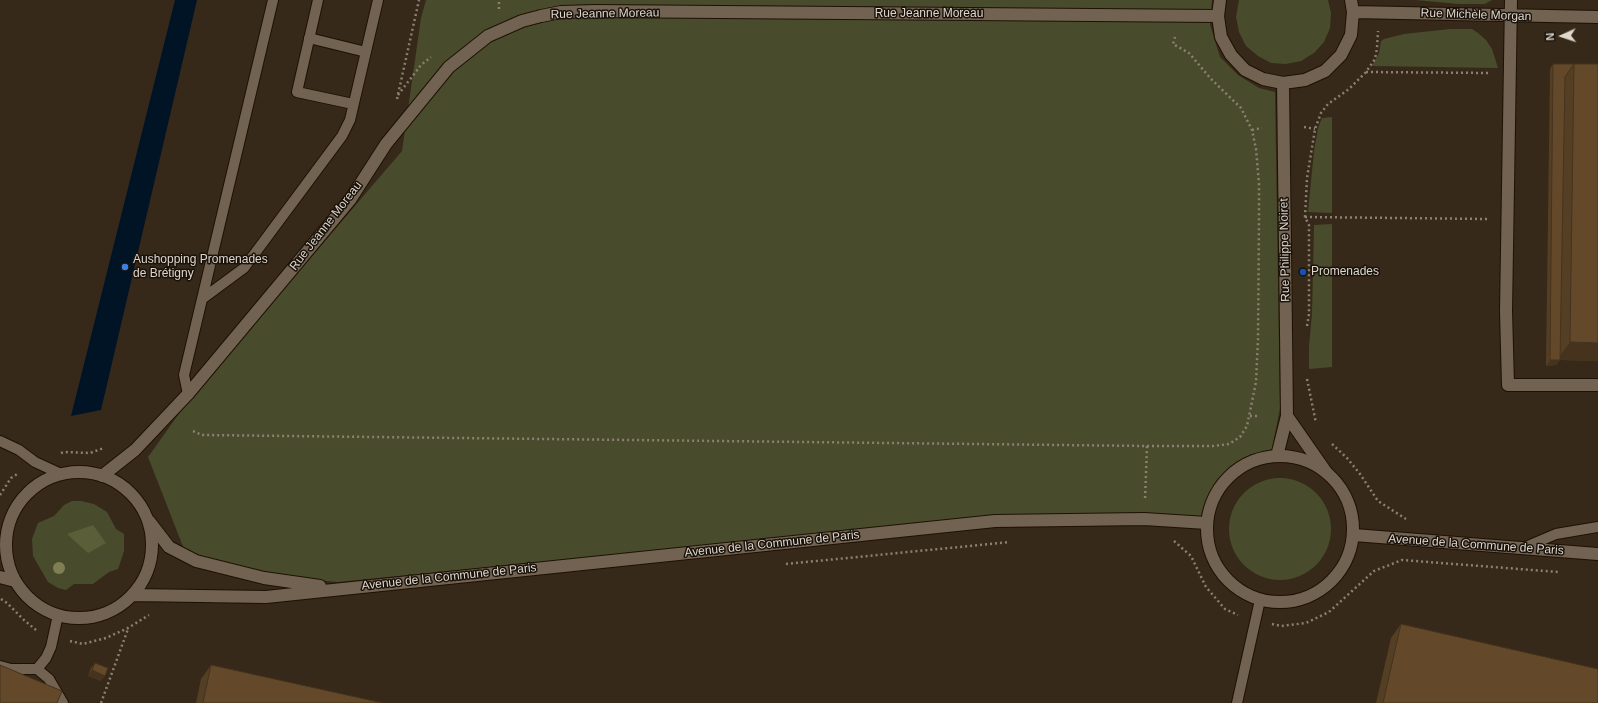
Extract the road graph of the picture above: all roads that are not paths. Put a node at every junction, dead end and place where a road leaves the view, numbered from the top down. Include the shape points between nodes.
1 (273, 0) edge
2 (318, 0) edge
3 (378, 0) edge
4 (1220, 0) edge
5 (1351, 0) edge
6 (1510, 0) edge
7 (1353, 12) junction
8 (1218, 16) junction
9 (1510, 16) junction
10 (1598, 17) edge
11 (309, 38) junction
12 (366, 52) junction
13 (1283, 83) junction
14 (353, 104) junction
15 (202, 299) junction
16 (1598, 386) edge
17 (188, 394) junction
18 (1288, 416) junction
19 (0, 442) edge
20 (1277, 456) junction
21 (1326, 472) junction
22 (61, 474) junction
23 (102, 476) junction
24 (14, 511) junction
25 (0, 518) edge
26 (147, 518) junction
27 (1207, 523) junction
28 (1598, 527) edge
29 (1354, 535) junction
30 (1523, 548) junction
31 (1598, 554) edge
32 (0, 577) edge
33 (15, 581) junction
34 (337, 588) junction
35 (133, 595) junction
36 (1260, 600) junction
37 (58, 615) junction
38 (0, 666) edge
39 (37, 669) junction
40 (63, 703) edge
41 (1237, 703) edge

1 - 15 lane
2 - 11 lane
3 - 12 lane
4 - 8 street
5 - 7 street
6 - 9 street
7 - 9 street, Rue Michèle Morgan
7 - 13 street via 1351,35 1341,55 1325,71 1305,80
8 - 13 street via 1221,37 1230,55 1245,70 1263,79
8 - 17 street, Rue Jeanne Moreau via 596,11 561,12 522,21 488,36 449,66 386,144 350,200
9 - 10 street, Rue Michèle Morgan
9 - 16 street via 1506,312 1508,385
11 - 12 lane
11 - 14 lane via 297,92
12 - 14 lane
13 - 18 street, Rue Philippe Noiret
14 - 15 lane via 350,120 342,136 244,268
15 - 17 lane via 184,375
17 - 23 street, Rue Jeanne Moreau via 135,450
18 - 20 street, Rue Philippe Noiret
18 - 21 street
19 - 22 lane
20 - 21 street via 1295,457 1311,462
20 - 27 street via 1256,460 1238,470 1222,484 1212,503
21 - 29 street via 1342,490 1352,512
22 - 23 street via 82,472
22 - 24 street via 42,482 26,494
23 - 26 street via 121,485 136,500
24 - 25 street
24 - 33 street via 7,528 5,546 8,564
26 - 34 street, Avenue de la Commune de Paris via 170,547 196,561 264,578
26 - 35 street via 152,538 151,558 144,578
27 - 34 street, Avenue de la Commune de Paris via 1144,519 996,521
27 - 36 street via 1209,548 1220,571 1237,589
28 - 30 lane via 1556,534
29 - 30 street, Avenue de la Commune de Paris
29 - 36 street via 1349,557 1338,575 1322,590 1303,600 1281,603
30 - 31 street, Avenue de la Commune de Paris
32 - 33 street
33 - 37 street via 29,599 48,612
34 - 35 street, Avenue de la Commune de Paris via 266,597
35 - 37 street via 115,609 93,617 70,618
36 - 41 lane
37 - 39 lane via 54,637 46,658
38 - 39 lane via 11,669
39 - 40 lane via 49,679

